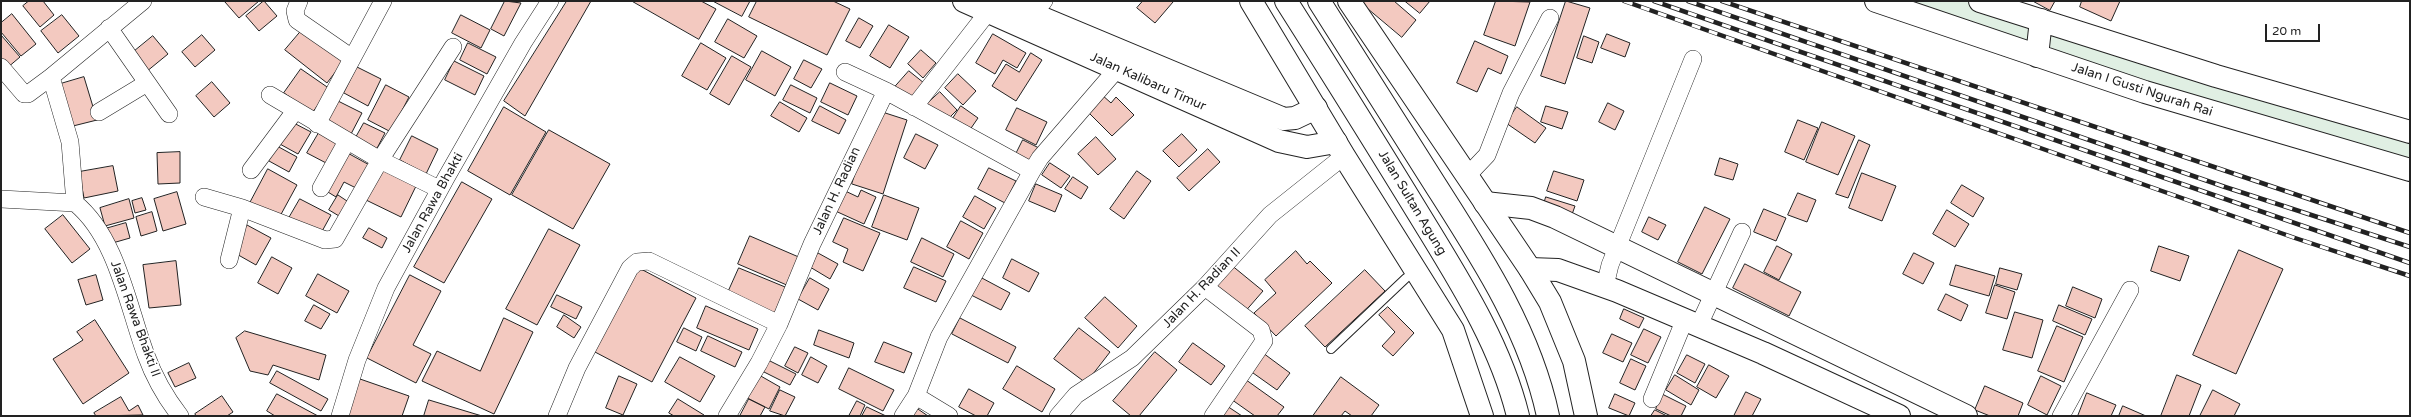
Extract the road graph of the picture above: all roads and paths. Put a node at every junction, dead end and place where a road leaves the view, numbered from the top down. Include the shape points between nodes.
1 (143, 1) edge
2 (299, 1) edge
3 (383, 1) edge
4 (550, 1) edge
5 (964, 1) edge
6 (1286, 1) edge
7 (1319, 1) edge
8 (1349, 1) edge
9 (1876, 1) edge
10 (1980, 1) edge
11 (1251, 2) edge
12 (995, 6) edge
13 (1038, 8) edge
14 (1550, 18) dead end
15 (2041, 20) junction
16 (109, 28) junction
17 (453, 47) dead end
18 (2037, 56) junction
19 (352, 58) junction
20 (1693, 59) dead end
21 (1, 67) edge
22 (1117, 68) junction
23 (845, 72) dead end
24 (51, 78) junction
25 (147, 83) junction
26 (886, 91) junction
27 (270, 95) dead end
28 (914, 108) junction
29 (1316, 108) junction
30 (295, 111) junction
31 (99, 112) dead end
32 (169, 114) dead end
33 (317, 124) junction
34 (2410, 132) edge
35 (347, 141) junction
36 (1340, 149) junction
37 (380, 160) junction
38 (251, 170) dead end
39 (2410, 170) edge
40 (1032, 171) junction
41 (1467, 176) junction
42 (321, 188) dead end
43 (439, 189) junction
44 (204, 197) dead end
45 (1, 199) edge
46 (74, 203) junction
47 (1486, 203) junction
48 (242, 208) junction
49 (1742, 232) dead end
50 (1613, 255) junction
51 (229, 260) dead end
52 (1530, 269) junction
53 (1417, 271) junction
54 (1605, 286) junction
55 (1205, 287) junction
56 (2130, 290) dead end
57 (1703, 311) junction
58 (779, 324) junction
59 (1331, 349) dead end
60 (1873, 371) junction
61 (916, 396) junction
62 (1860, 398) junction
63 (1652, 399) dead end
64 (180, 416) edge
65 (340, 416) edge
66 (557, 416) edge
67 (727, 416) edge
68 (903, 416) edge
69 (949, 416) edge
70 (1058, 416) edge
71 (1213, 416) edge
72 (1482, 416) edge
73 (1518, 416) edge
74 (1548, 416) edge
75 (1586, 416) edge
76 (1899, 416) edge
77 (1966, 416) edge
78 (2061, 416) edge

1 - 16 street
2 - 19 street via 295,11 297,20
3 - 19 street
4 - 43 street, Jalan Rawa Bhakti
5 - 12 main road, Jalan Kalibaru Timur
6 - 73 main road, Jalan Sultan Agung via 1375,141 1491,337 1513,394
7 - 74 main road via 1483,260 1524,338
8 - 41 main road
9 - 18 main road, Jalan I Gusti Ngurah Rai
10 - 15 main road
11 - 29 main road
12 - 13 main road, Jalan Kalibaru Timur
12 - 22 main road, Jalan Kalibaru Timur
12 - 28 street
13 - 29 main road, Jalan Kalibaru Timur via 1284,120
14 - 41 street via 1511,94 1487,155
15 - 18 main road
15 - 34 main road via 2216,76
16 - 24 street
16 - 25 street
17 - 37 street
18 - 39 main road, Jalan I Gusti Ngurah Rai via 2165,98
19 - 33 street
20 - 50 street
21 - 24 street via 25,94
22 - 36 main road, Jalan Kalibaru Timur via 1279,141 1306,147
22 - 40 street via 1040,158
23 - 26 street
24 - 46 street via 70,142
25 - 31 street
25 - 32 street
26 - 28 street
26 - 58 street, Jalan H. Radian via 812,244
27 - 30 street
28 - 40 street
29 - 36 main road
30 - 33 street
30 - 38 street
33 - 35 street
35 - 37 street
35 - 42 street
36 - 53 main road
36 - 55 street, Jalan H. Radian II via 1270,215
37 - 43 street
37 - 48 street via 338,236 332,240 325,240
40 - 61 street via 939,337
41 - 47 main road
43 - 65 street, Jalan Rawa Bhakti via 383,295 357,360
44 - 48 street
45 - 46 street
46 - 64 street, Jalan Rawa Bhakti II via 87,213 116,264 146,356 168,400
47 - 50 main road via 1531,208
47 - 52 main road
48 - 51 street
49 - 57 street
50 - 54 street
50 - 57 main road
52 - 54 main road via 1558,270
52 - 75 main road via 1550,302 1574,361
53 - 59 lane via 1406,278
53 - 72 main road via 1453,330
54 - 57 main road
55 - 70 street, Jalan H. Radian II via 1132,358 1076,395
55 - 71 street via 1261,330 1264,340
56 - 78 street
57 - 60 main road
57 - 62 main road
57 - 63 street
58 - 66 street via 649,261 637,262 630,268 581,361
58 - 67 street, Jalan H. Radian
60 - 62 main road
60 - 77 main road
61 - 68 street
61 - 69 street
62 - 76 main road

